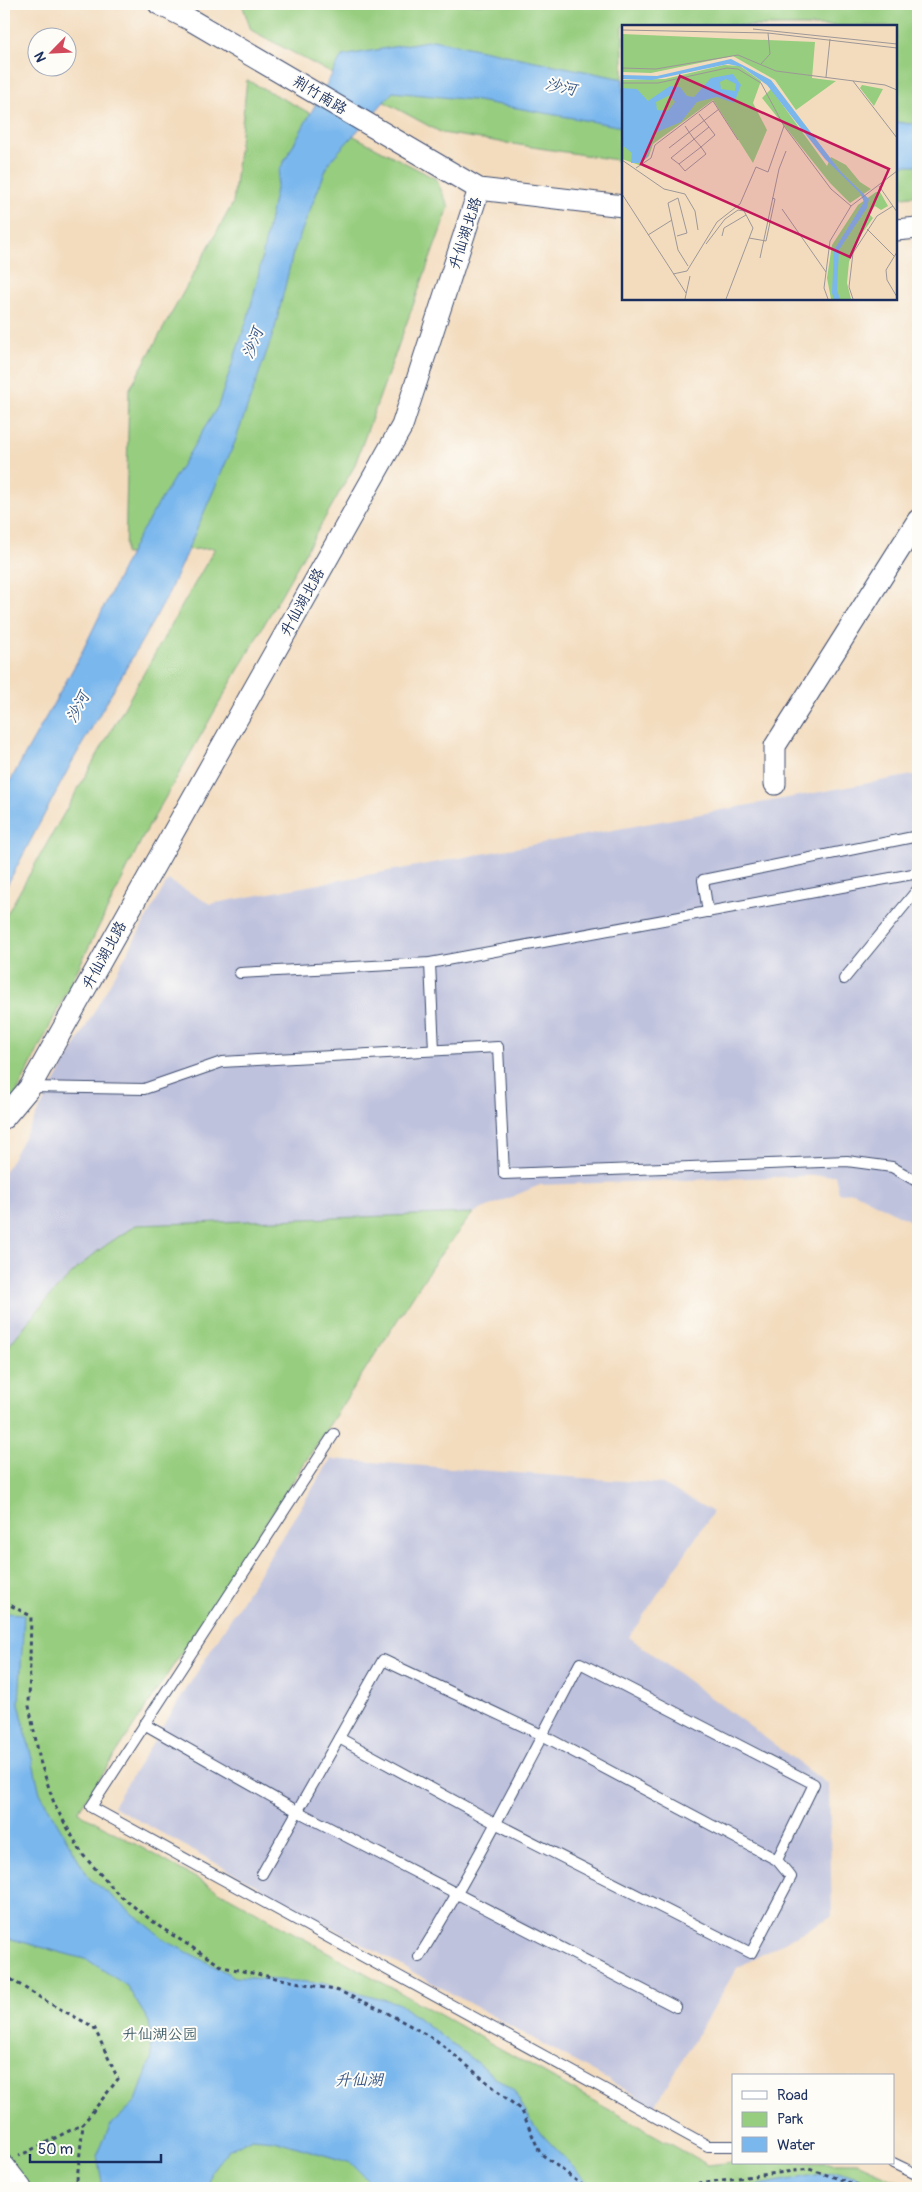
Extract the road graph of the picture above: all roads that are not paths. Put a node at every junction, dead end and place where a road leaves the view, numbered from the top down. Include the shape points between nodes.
1 (159, 4) edge
2 (194, 11) edge
3 (479, 189) junction
4 (622, 206) edge
5 (918, 228) edge
6 (897, 230) edge
7 (918, 520) edge
8 (774, 784) dead end
9 (918, 836) edge
10 (918, 872) edge
11 (918, 889) edge
12 (708, 912) junction
13 (430, 963) junction
14 (240, 972) dead end
15 (844, 979) dead end
16 (434, 1050) junction
17 (30, 1086) junction
18 (4, 1118) edge
19 (918, 1182) edge
20 (334, 1434) dead end
21 (144, 1724) junction
22 (542, 1736) junction
23 (339, 1738) junction
24 (297, 1811) junction
25 (495, 1823) junction
26 (777, 1860) junction
27 (262, 1874) dead end
28 (458, 1894) junction
29 (419, 1957) dead end
30 (676, 2007) dead end
31 (732, 2146) edge
32 (8, 2163) edge
33 (894, 2163) edge
34 (918, 2175) edge
35 (21, 2188) edge

1 - 2 street, 荆竹南路
2 - 3 street, 荆竹南路 via 285,75
3 - 4 street, 升仙湖北路
3 - 17 street, 升仙湖北路 via 402,426
5 - 6 street
7 - 8 street via 775,746
9 - 12 lane via 703,880
10 - 12 lane
11 - 15 lane
12 - 13 lane
13 - 14 lane
13 - 16 lane
16 - 17 lane via 222,1062 144,1088
16 - 19 lane via 498,1047 504,1174 847,1161 892,1167
17 - 18 street, 升仙湖北路
20 - 21 lane
21 - 24 lane
21 - 31 lane via 91,1807 708,2146
22 - 23 lane via 383,1660
22 - 25 lane
22 - 26 lane
22 - 26 lane via 580,1663 814,1784
23 - 24 lane
23 - 25 lane
24 - 27 lane
24 - 28 lane
25 - 26 lane via 751,1953 791,1877
25 - 28 lane
28 - 29 lane
28 - 30 lane
32 - 35 street
33 - 34 lane

